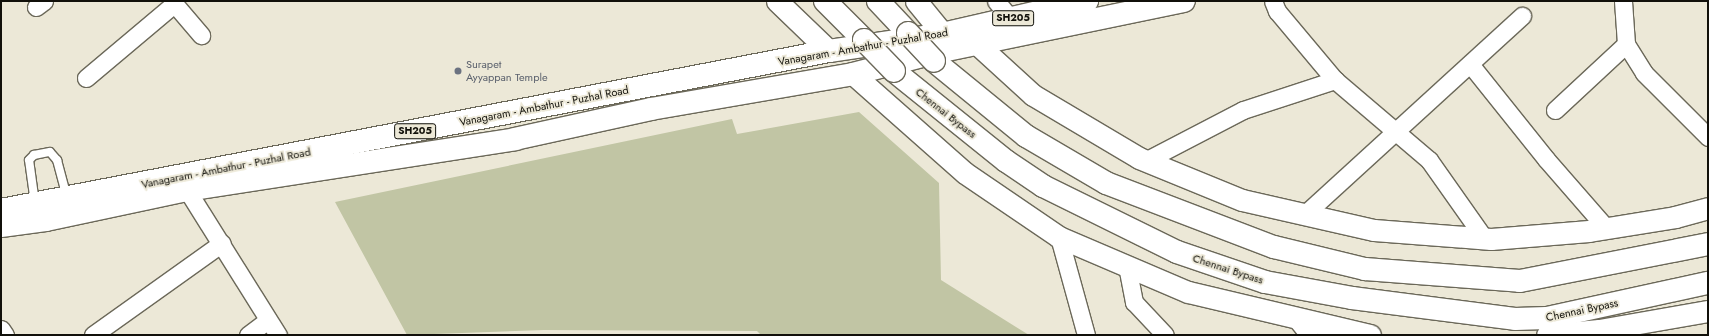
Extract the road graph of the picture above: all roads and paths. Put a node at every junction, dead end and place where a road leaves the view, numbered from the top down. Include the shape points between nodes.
1 (778, 1) edge
2 (825, 1) edge
3 (878, 1) edge
4 (916, 1) edge
5 (996, 1) edge
6 (1087, 1) edge
7 (1184, 1) edge
8 (1273, 1) edge
9 (1623, 1) edge
10 (173, 2) edge
11 (1522, 16) dead end
12 (1010, 19) junction
13 (201, 35) dead end
14 (960, 36) junction
15 (1626, 44) junction
16 (829, 51) junction
17 (1470, 64) junction
18 (853, 74) junction
19 (86, 78) dead end
20 (1334, 80) junction
21 (1556, 110) dead end
22 (434, 128) junction
23 (1394, 133) junction
24 (1708, 137) edge
25 (438, 151) junction
26 (1145, 161) junction
27 (188, 190) junction
28 (82, 201) junction
29 (35, 204) junction
30 (1708, 208) edge
31 (1, 210) edge
32 (1305, 214) junction
33 (1, 226) edge
34 (1606, 229) junction
35 (1059, 237) junction
36 (1484, 238) junction
37 (222, 243) junction
38 (1708, 244) edge
39 (1127, 266) junction
40 (1708, 283) edge
41 (1708, 312) edge
42 (1296, 319) junction
43 (268, 320) junction
44 (1, 329) edge
45 (1599, 332) edge
46 (5, 335) edge
47 (93, 335) edge
48 (248, 335) edge
49 (278, 335) edge
50 (1086, 335) edge
51 (1165, 335) edge
52 (1309, 335) edge
53 (1370, 335) edge
54 (1546, 335) edge

1 - 16 street
2 - 40 main road, Chennai Bypass, bridge via 900,77 1006,161 1043,186 1177,252 1265,282 1352,298 1486,317 1547,318
3 - 38 main road, bridge via 934,61 1026,136 1106,183 1274,247 1365,269 1520,281
4 - 14 street
5 - 12 street
6 - 12 main road, Vanagaram - Ambathur - Puzhal Road / SH205
7 - 14 main road
8 - 20 street via 1277,11
9 - 15 street
10 - 13 street
10 - 19 street
11 - 17 street
12 - 14 main road, Vanagaram - Ambathur - Puzhal Road / SH205
14 - 16 main road, Vanagaram - Ambathur - Puzhal Road / SH205
14 - 18 main road
14 - 26 street via 1033,96
15 - 21 street
15 - 24 street via 1644,73
16 - 22 main road, Vanagaram - Ambathur - Puzhal Road / SH205
17 - 23 street
17 - 34 street
18 - 25 main road via 651,109 514,139
18 - 35 street via 965,173
20 - 23 street
20 - 26 street via 1243,110
22 - 25 main road
22 - 28 main road, Vanagaram - Ambathur - Puzhal Road / SH205
23 - 32 street
23 - 36 street via 1429,160
25 - 27 main road
26 - 32 street via 1242,200
27 - 28 main road
27 - 37 street
28 - 29 main road, Vanagaram - Ambathur - Puzhal Road / SH205
28 - 29 lane via 50,152 34,155 29,160
28 - 33 main road
29 - 31 main road, Vanagaram - Ambathur - Puzhal Road / SH205
30 - 34 street via 1675,217
32 - 36 street via 1374,230
34 - 36 street
35 - 39 street
35 - 50 street
37 - 43 street
37 - 47 street
39 - 42 street via 1188,292
39 - 51 street via 1134,302
41 - 45 street
42 - 52 street
42 - 53 street
43 - 48 street
43 - 49 street
44 - 46 street
45 - 54 street

